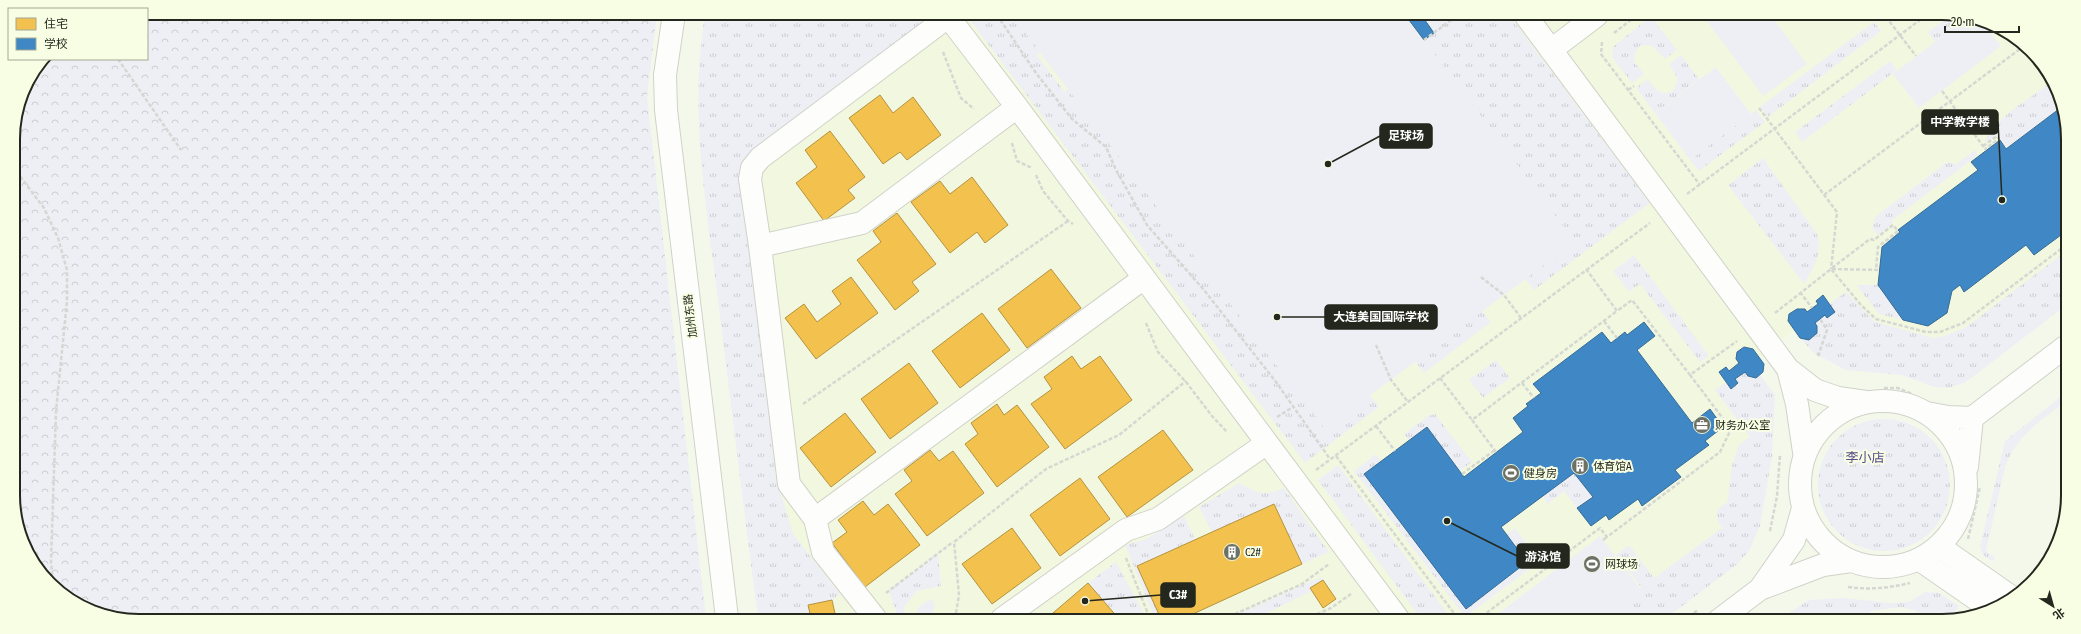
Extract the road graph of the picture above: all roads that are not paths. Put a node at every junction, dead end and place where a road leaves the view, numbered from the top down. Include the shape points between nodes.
1 (673, 20) edge
2 (942, 20) edge
3 (950, 20) edge
4 (1529, 20) edge
5 (1591, 20) edge
6 (1551, 50) junction
7 (1017, 107) junction
8 (760, 246) junction
9 (1144, 278) junction
10 (2061, 350) edge
11 (1788, 369) junction
12 (1872, 395) junction
13 (1921, 404) junction
14 (1972, 418) junction
15 (1267, 444) junction
16 (1804, 452) junction
17 (1967, 468) junction
18 (1803, 508) junction
19 (815, 519) junction
20 (1940, 547) junction
21 (1920, 560) junction
22 (1852, 561) junction
23 (1760, 589) junction
24 (2008, 594) edge
25 (1986, 606) edge
26 (727, 614) edge
27 (872, 614) edge
28 (1009, 614) edge
29 (1395, 614) edge
30 (1728, 614) edge

1 - 26 street, 加州东路 via 665,76 666,110
2 - 8 street via 760,158 752,168 750,179
3 - 7 street
4 - 6 street
5 - 6 street
6 - 11 street
7 - 8 street via 862,223
7 - 9 street
8 - 19 street via 789,484
9 - 15 street
9 - 19 street
10 - 14 street
11 - 12 street via 1815,390 1838,398
11 - 16 street
12 - 13 street via 1893,401
12 - 16 street via 1831,419
13 - 14 street via 1948,417
13 - 17 street via 1956,445
14 - 17 street
15 - 28 street via 1158,519 1126,530
15 - 29 street
16 - 18 street via 1801,481
17 - 20 street via 1967,498 1957,525
18 - 22 street via 1815,533 1835,553
18 - 23 street via 1794,540
19 - 27 street via 823,552
20 - 21 street
20 - 24 street
21 - 22 street via 1888,568 1860,566
21 - 25 street
22 - 23 street via 1823,565
23 - 30 street

